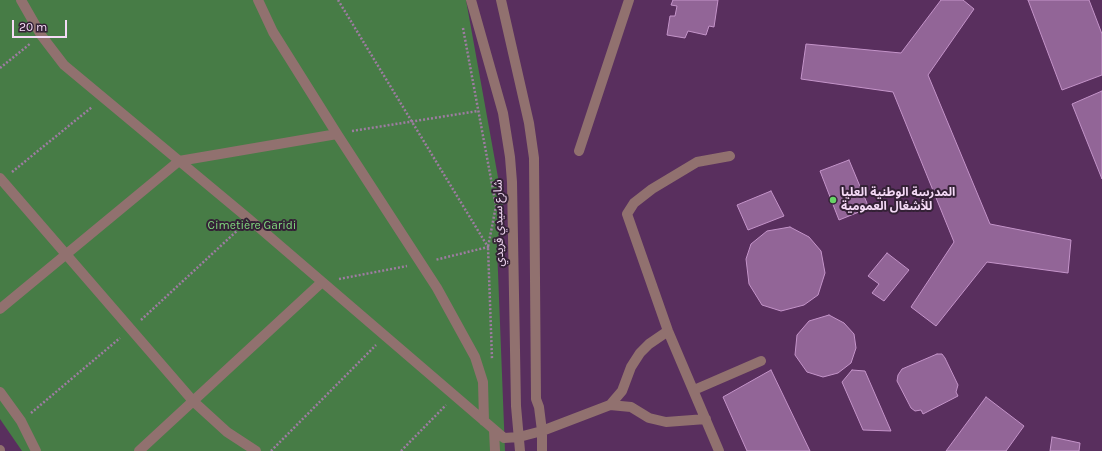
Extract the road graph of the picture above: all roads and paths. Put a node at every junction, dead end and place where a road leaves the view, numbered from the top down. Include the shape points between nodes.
1 (21, 0) edge
2 (258, 0) edge
3 (338, 0) edge
4 (471, 0) edge
5 (501, 0) edge
6 (630, 0) edge
7 (462, 22) dead end
8 (41, 35) junction
9 (0, 68) edge
10 (103, 98) junction
11 (478, 111) junction
12 (412, 122) junction
13 (337, 134) junction
14 (579, 151) dead end
15 (730, 156) dead end
16 (179, 161) junction
17 (1, 179) edge
18 (488, 248) junction
19 (66, 254) junction
20 (322, 282) junction
21 (0, 309) edge
22 (668, 331) junction
23 (385, 336) junction
24 (761, 361) dead end
25 (492, 366) dead end
26 (694, 390) junction
27 (0, 392) edge
28 (454, 396) junction
29 (193, 401) junction
30 (610, 405) junction
31 (706, 419) junction
32 (484, 421) junction
33 (494, 430) junction
34 (542, 431) junction
35 (520, 437) junction
36 (36, 451) edge
37 (140, 451) edge
38 (256, 451) edge
39 (271, 451) edge
40 (400, 451) edge
41 (495, 451) edge
42 (520, 451) edge
43 (542, 451) edge
44 (719, 451) edge

1 - 8 street
2 - 13 street via 273,32
3 - 12 path
4 - 35 street, شارع سيدي قريدي via 503,113 510,157 516,406
5 - 34 street via 533,146 536,399
6 - 14 street
7 - 11 path
8 - 9 path
8 - 10 street via 64,65
10 - 16 street
10 - 17 path
11 - 12 path
11 - 18 path via 496,206
12 - 13 path
12 - 18 path
13 - 16 street
13 - 32 street via 437,288 475,357 482,382
15 - 22 street via 697,162 652,189 634,203 627,214
16 - 19 street
16 - 20 street
17 - 19 street
18 - 25 path
19 - 21 street
19 - 29 street
20 - 23 street
20 - 29 street
22 - 26 street
22 - 30 street via 640,353 631,367 622,391
23 - 28 street
23 - 39 path
24 - 26 street
26 - 31 street
27 - 36 street via 21,421
28 - 32 street
28 - 40 path
29 - 37 street
29 - 38 street via 227,432
30 - 31 street via 632,408 649,418 666,422
30 - 34 street
31 - 44 street
32 - 33 street
33 - 35 street via 504,438
33 - 41 street
34 - 35 street
34 - 43 street
35 - 42 street, شارع سيدي قريدي

